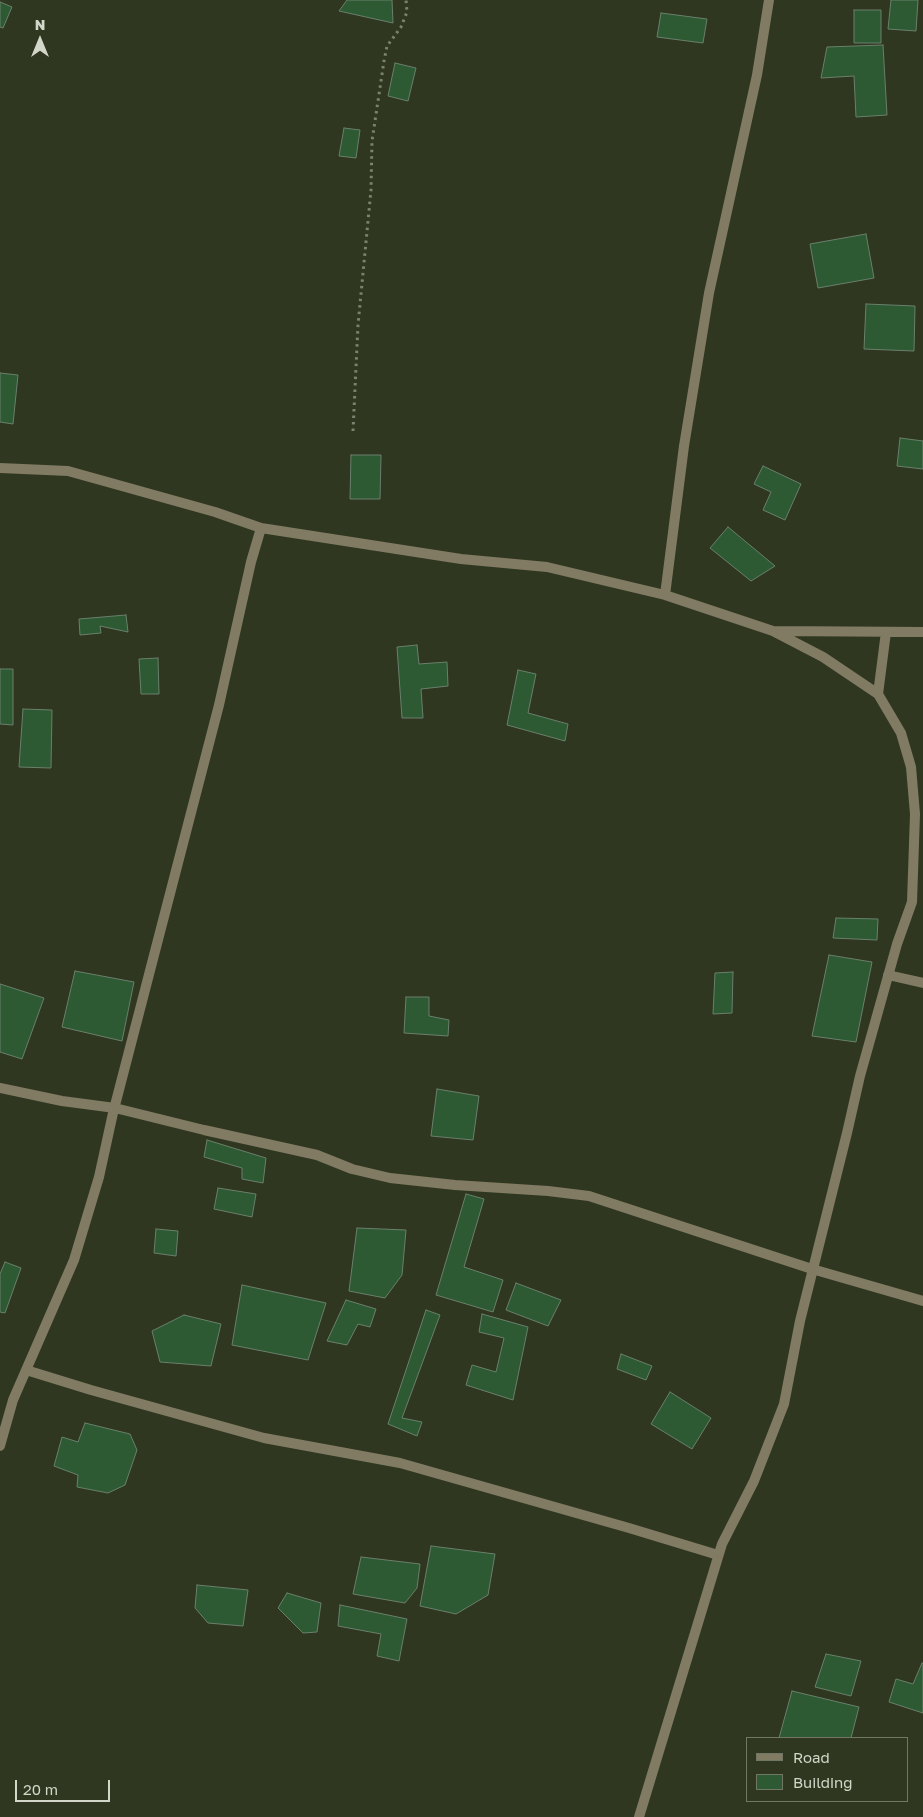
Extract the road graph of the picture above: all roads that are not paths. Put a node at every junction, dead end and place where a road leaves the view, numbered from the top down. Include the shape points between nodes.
1 (769, 0) edge
2 (0, 468) edge
3 (261, 528) junction
4 (665, 595) junction
5 (773, 631) junction
6 (886, 632) junction
7 (923, 632) edge
8 (878, 694) junction
9 (888, 976) junction
10 (923, 983) edge
11 (0, 1088) edge
12 (115, 1108) junction
13 (812, 1269) junction
14 (923, 1301) edge
15 (26, 1370) junction
16 (0, 1446) edge
17 (718, 1555) junction
18 (639, 1817) edge

1 - 4 street via 757,75 709,293 684,446
2 - 3 street via 68,471
3 - 4 street via 461,559 547,567
3 - 12 street
4 - 5 street
5 - 6 street
5 - 8 street via 823,657
6 - 7 street
6 - 8 street
8 - 9 street via 901,732 911,767 915,814 912,902
9 - 10 street
9 - 13 street
11 - 12 street
12 - 13 street via 317,1155 352,1169 390,1178 589,1196
12 - 15 street via 99,1177 74,1260
13 - 14 street
13 - 17 street via 784,1404 754,1481
15 - 16 street via 13,1400
15 - 17 street via 264,1438 400,1464
17 - 18 street

